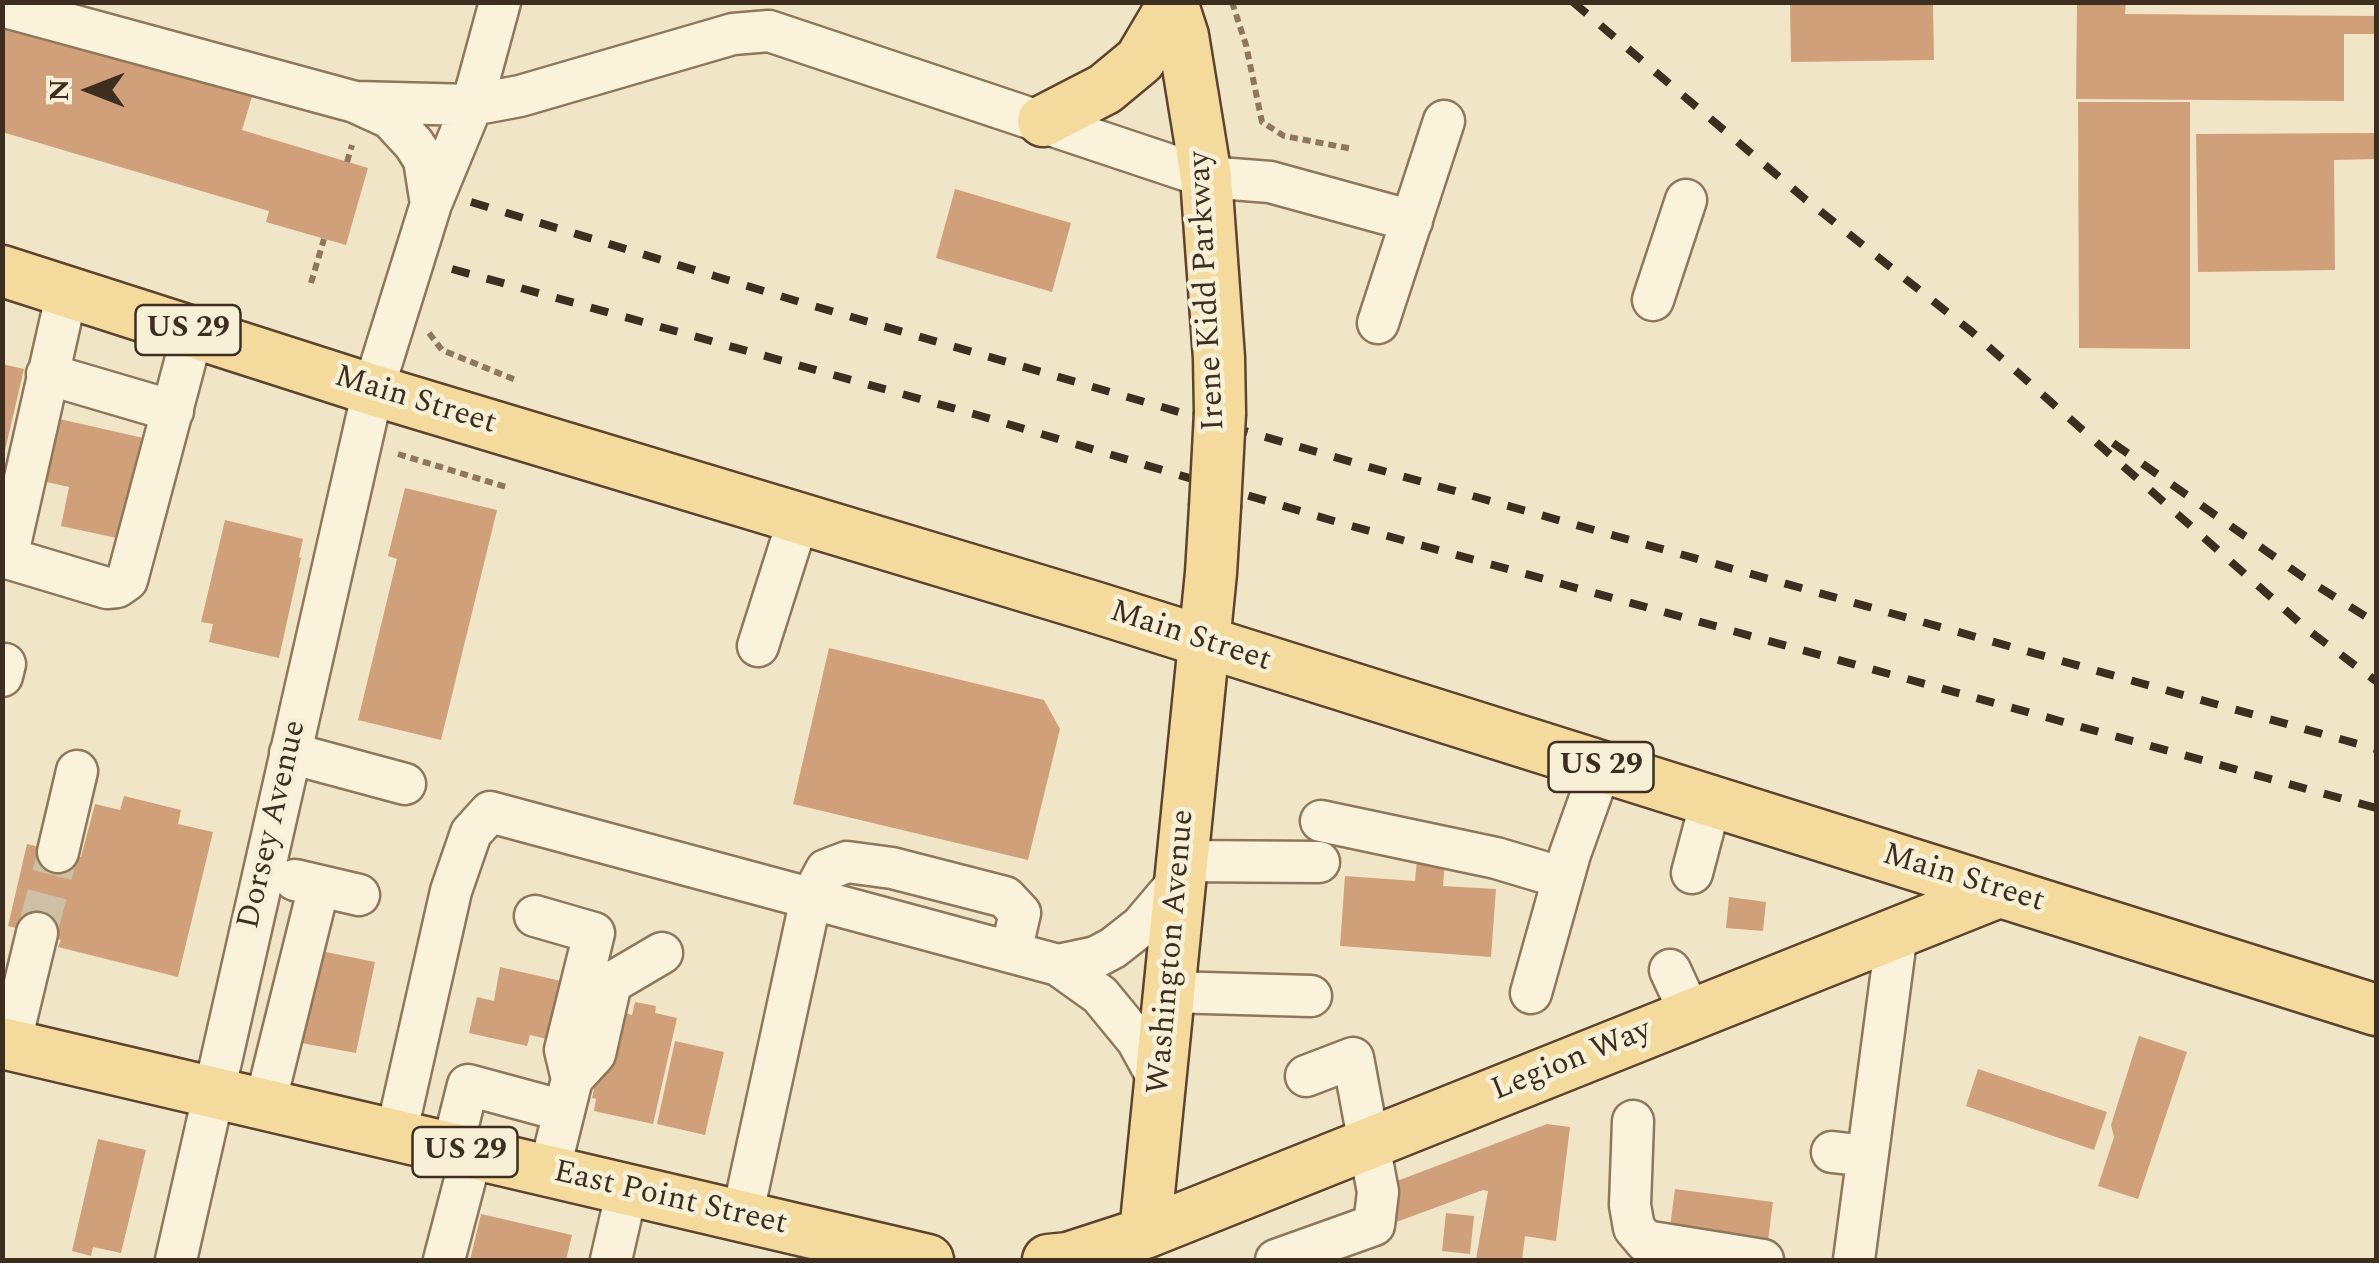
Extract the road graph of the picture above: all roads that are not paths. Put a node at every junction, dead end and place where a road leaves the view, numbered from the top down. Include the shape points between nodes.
1 (500, 2) edge
2 (1173, 3) edge
3 (2, 6) edge
4 (356, 102) junction
5 (472, 105) junction
6 (1042, 121) junction
7 (1444, 121) dead end
8 (1206, 176) junction
9 (1686, 200) dead end
10 (431, 204) junction
11 (1412, 221) junction
12 (2, 271) edge
13 (67, 292) junction
14 (1653, 300) dead end
15 (1378, 324) dead end
16 (193, 332) junction
17 (47, 374) junction
18 (372, 390) junction
19 (173, 411) junction
20 (798, 520) junction
21 (1202, 642) junction
22 (758, 646) dead end
23 (284, 739) junction
24 (1601, 767) junction
25 (77, 771) dead end
26 (405, 784) dead end
27 (1711, 802) junction
28 (1322, 821) dead end
29 (58, 852) tunnel mouth
30 (1319, 862) dead end
31 (1181, 870) junction
32 (264, 872) junction
33 (1692, 873) dead end
34 (1563, 878) junction
35 (318, 886) junction
36 (2000, 892) junction
37 (359, 896) dead end
38 (811, 898) junction
39 (535, 916) dead end
40 (1898, 932) junction
41 (37, 934) tunnel mouth
42 (662, 953) dead end
43 (1058, 965) junction
44 (1670, 970) dead end
45 (1169, 992) junction
46 (1532, 993) dead end
47 (1311, 996) dead end
48 (2376, 1010) edge
49 (1691, 1015) junction
50 (6, 1044) edge
51 (1306, 1076) dead end
52 (1160, 1084) junction
53 (214, 1092) junction
54 (568, 1095) junction
55 (265, 1104) junction
56 (1633, 1121) dead end
57 (396, 1135) junction
58 (1370, 1143) junction
59 (462, 1151) junction
60 (549, 1172) junction
61 (628, 1190) junction
62 (742, 1217) junction
63 (1143, 1247) edge
64 (873, 1254) edge
65 (176, 1260) edge
66 (444, 1260) edge
67 (611, 1260) edge
68 (928, 1260) edge
69 (1048, 1260) edge
70 (1276, 1260) edge
71 (1763, 1260) edge
72 (1854, 1260) edge

1 - 5 street, Dorsey Avenue
2 - 6 main road via 1140,60 1105,89
2 - 8 main road, Irene Kidd Parkway
3 - 4 street
4 - 5 street
4 - 10 street via 390,118 414,144 424,160
5 - 6 street via 733,34 769,31
5 - 10 street, Dorsey Avenue
6 - 8 street
7 - 11 street
8 - 11 street via 1270,182
8 - 21 main road, Irene Kidd Parkway, bridge via 1220,413
9 - 14 street
10 - 18 street, Dorsey Avenue
11 - 15 street
12 - 13 main road, Main Street / US 29
13 - 16 main road, Main Street / US 29
13 - 17 street
16 - 18 main road, Main Street / US 29
16 - 19 street
17 - 19 street
17 - 19 street via 7,558 107,588 127,580 134,562
18 - 20 main road, Main Street / US 29
18 - 23 street, Dorsey Avenue
20 - 21 main road, Main Street / US 29
20 - 22 street
21 - 24 main road, Main Street / US 29
21 - 31 main road, Washington Avenue
23 - 26 street
23 - 32 street, Dorsey Avenue via 263,817
24 - 27 main road, Main Street / US 29
24 - 34 street
25 - 29 street
27 - 33 street
27 - 36 main road, Main Street / US 29
28 - 34 street
30 - 31 street
31 - 43 street via 1142,926 1096,957
31 - 45 main road, Washington Avenue
32 - 35 street
32 - 53 street, Dorsey Avenue
34 - 46 street
35 - 37 street
35 - 55 street
36 - 40 main road, Legion Way
36 - 48 main road, Main Street / US 29
38 - 43 street via 826,870 847,862 1005,898 1020,913 1011,952
38 - 57 street via 490,812 472,833 451,891
38 - 62 street
39 - 54 street via 594,933 565,1050
40 - 49 main road, Legion Way
40 - 72 street via 1850,1154
41 - 50 street
42 - 54 street via 612,983 595,1054
43 - 52 street via 1100,994
44 - 49 street
45 - 47 street
45 - 52 main road, Washington Avenue
49 - 58 main road, Legion Way
50 - 53 main road, East Point Street / US 29
51 - 58 street via 1353,1058
52 - 63 main road, Washington Avenue
53 - 55 main road, East Point Street / US 29
53 - 65 street, Dorsey Avenue
54 - 59 street via 468,1085
54 - 60 street
55 - 57 main road, East Point Street / US 29
56 - 71 street via 1630,1205 1634,1228 1645,1241
57 - 59 main road, East Point Street / US 29
58 - 63 main road, Legion Way
58 - 70 street via 1378,1192 1374,1225
59 - 60 main road, East Point Street / US 29
59 - 66 street
60 - 61 main road, East Point Street / US 29
61 - 62 main road, East Point Street / US 29
61 - 67 street
62 - 64 main road, East Point Street / US 29
63 - 69 main road
64 - 68 main road, East Point Street / US 29

